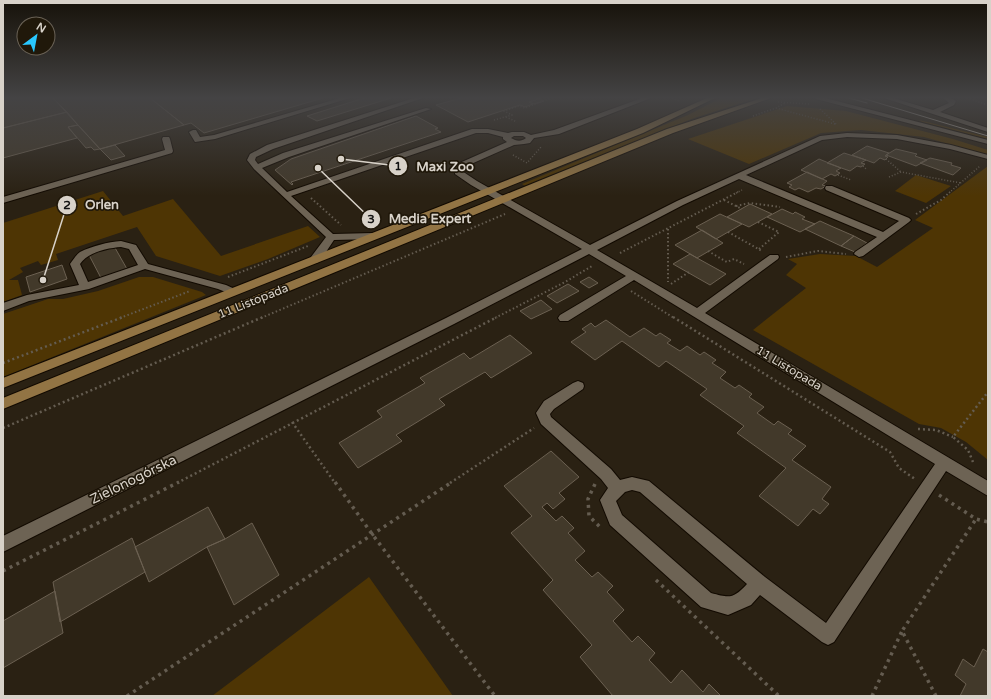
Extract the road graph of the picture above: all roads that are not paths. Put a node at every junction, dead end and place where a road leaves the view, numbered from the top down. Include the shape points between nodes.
1 (237, 131) edge
2 (320, 131) edge
3 (363, 131) edge
4 (560, 131) edge
5 (641, 131) edge
6 (671, 131) edge
7 (944, 131) edge
8 (193, 132) dead end
9 (511, 139) junction
10 (166, 140) dead end
11 (988, 142) edge
12 (986, 160) edge
13 (257, 167) junction
14 (740, 176) junction
15 (829, 188) dead end
16 (487, 190) junction
17 (285, 195) junction
18 (3, 200) edge
19 (504, 200) junction
20 (373, 236) junction
21 (882, 236) junction
22 (331, 238) junction
23 (588, 250) junction
24 (859, 254) road end
25 (774, 257) road end
26 (313, 261) junction
27 (144, 266) junction
28 (633, 276) junction
29 (85, 287) junction
30 (233, 292) junction
31 (243, 305) junction
32 (3, 307) edge
33 (697, 313) junction
34 (564, 318) dead end
35 (3, 383) edge
36 (578, 386) dead end
37 (3, 404) edge
38 (944, 462) junction
39 (617, 488) junction
40 (988, 489) edge
41 (3, 544) edge
42 (759, 583) junction

1 - 8 street via 198,140
2 - 13 street via 270,147 253,156 251,160
3 - 13 street
4 - 9 street via 530,137 520,134
5 - 16 main road, 11 Listopada
6 - 19 main road, 11 Listopada
7 - 11 street
9 - 16 street via 502,149 458,167 458,172
9 - 17 street via 488,131 475,131
10 - 18 street via 170,151
12 - 14 street via 916,140 847,135 820,138
13 - 17 street
14 - 21 street
14 - 23 street
15 - 21 street via 906,220
16 - 19 street, 11 Listopada
16 - 20 main road, 11 Listopada
17 - 22 street
19 - 23 street, 11 Listopada
19 - 31 main road, 11 Listopada
20 - 22 street
20 - 26 main road, 11 Listopada
21 - 24 street
22 - 26 street
23 - 28 street, 11 Listopada
23 - 41 street, Zielonogórska
25 - 33 street
26 - 30 main road, 11 Listopada
27 - 29 street
27 - 29 street via 134,247 110,245 79,258 75,264
27 - 30 street
28 - 33 street, 11 Listopada
28 - 34 street
29 - 32 street via 27,298
30 - 31 main road
30 - 35 main road, 11 Listopada
31 - 37 main road, 11 Listopada
33 - 38 street, 11 Listopada
36 - 39 street via 548,405 543,413 546,420 606,474
38 - 40 street, 11 Listopada
38 - 42 street via 828,636
39 - 42 street via 631,482 644,486
39 - 42 street via 608,500 616,520 707,601 728,606 745,599

